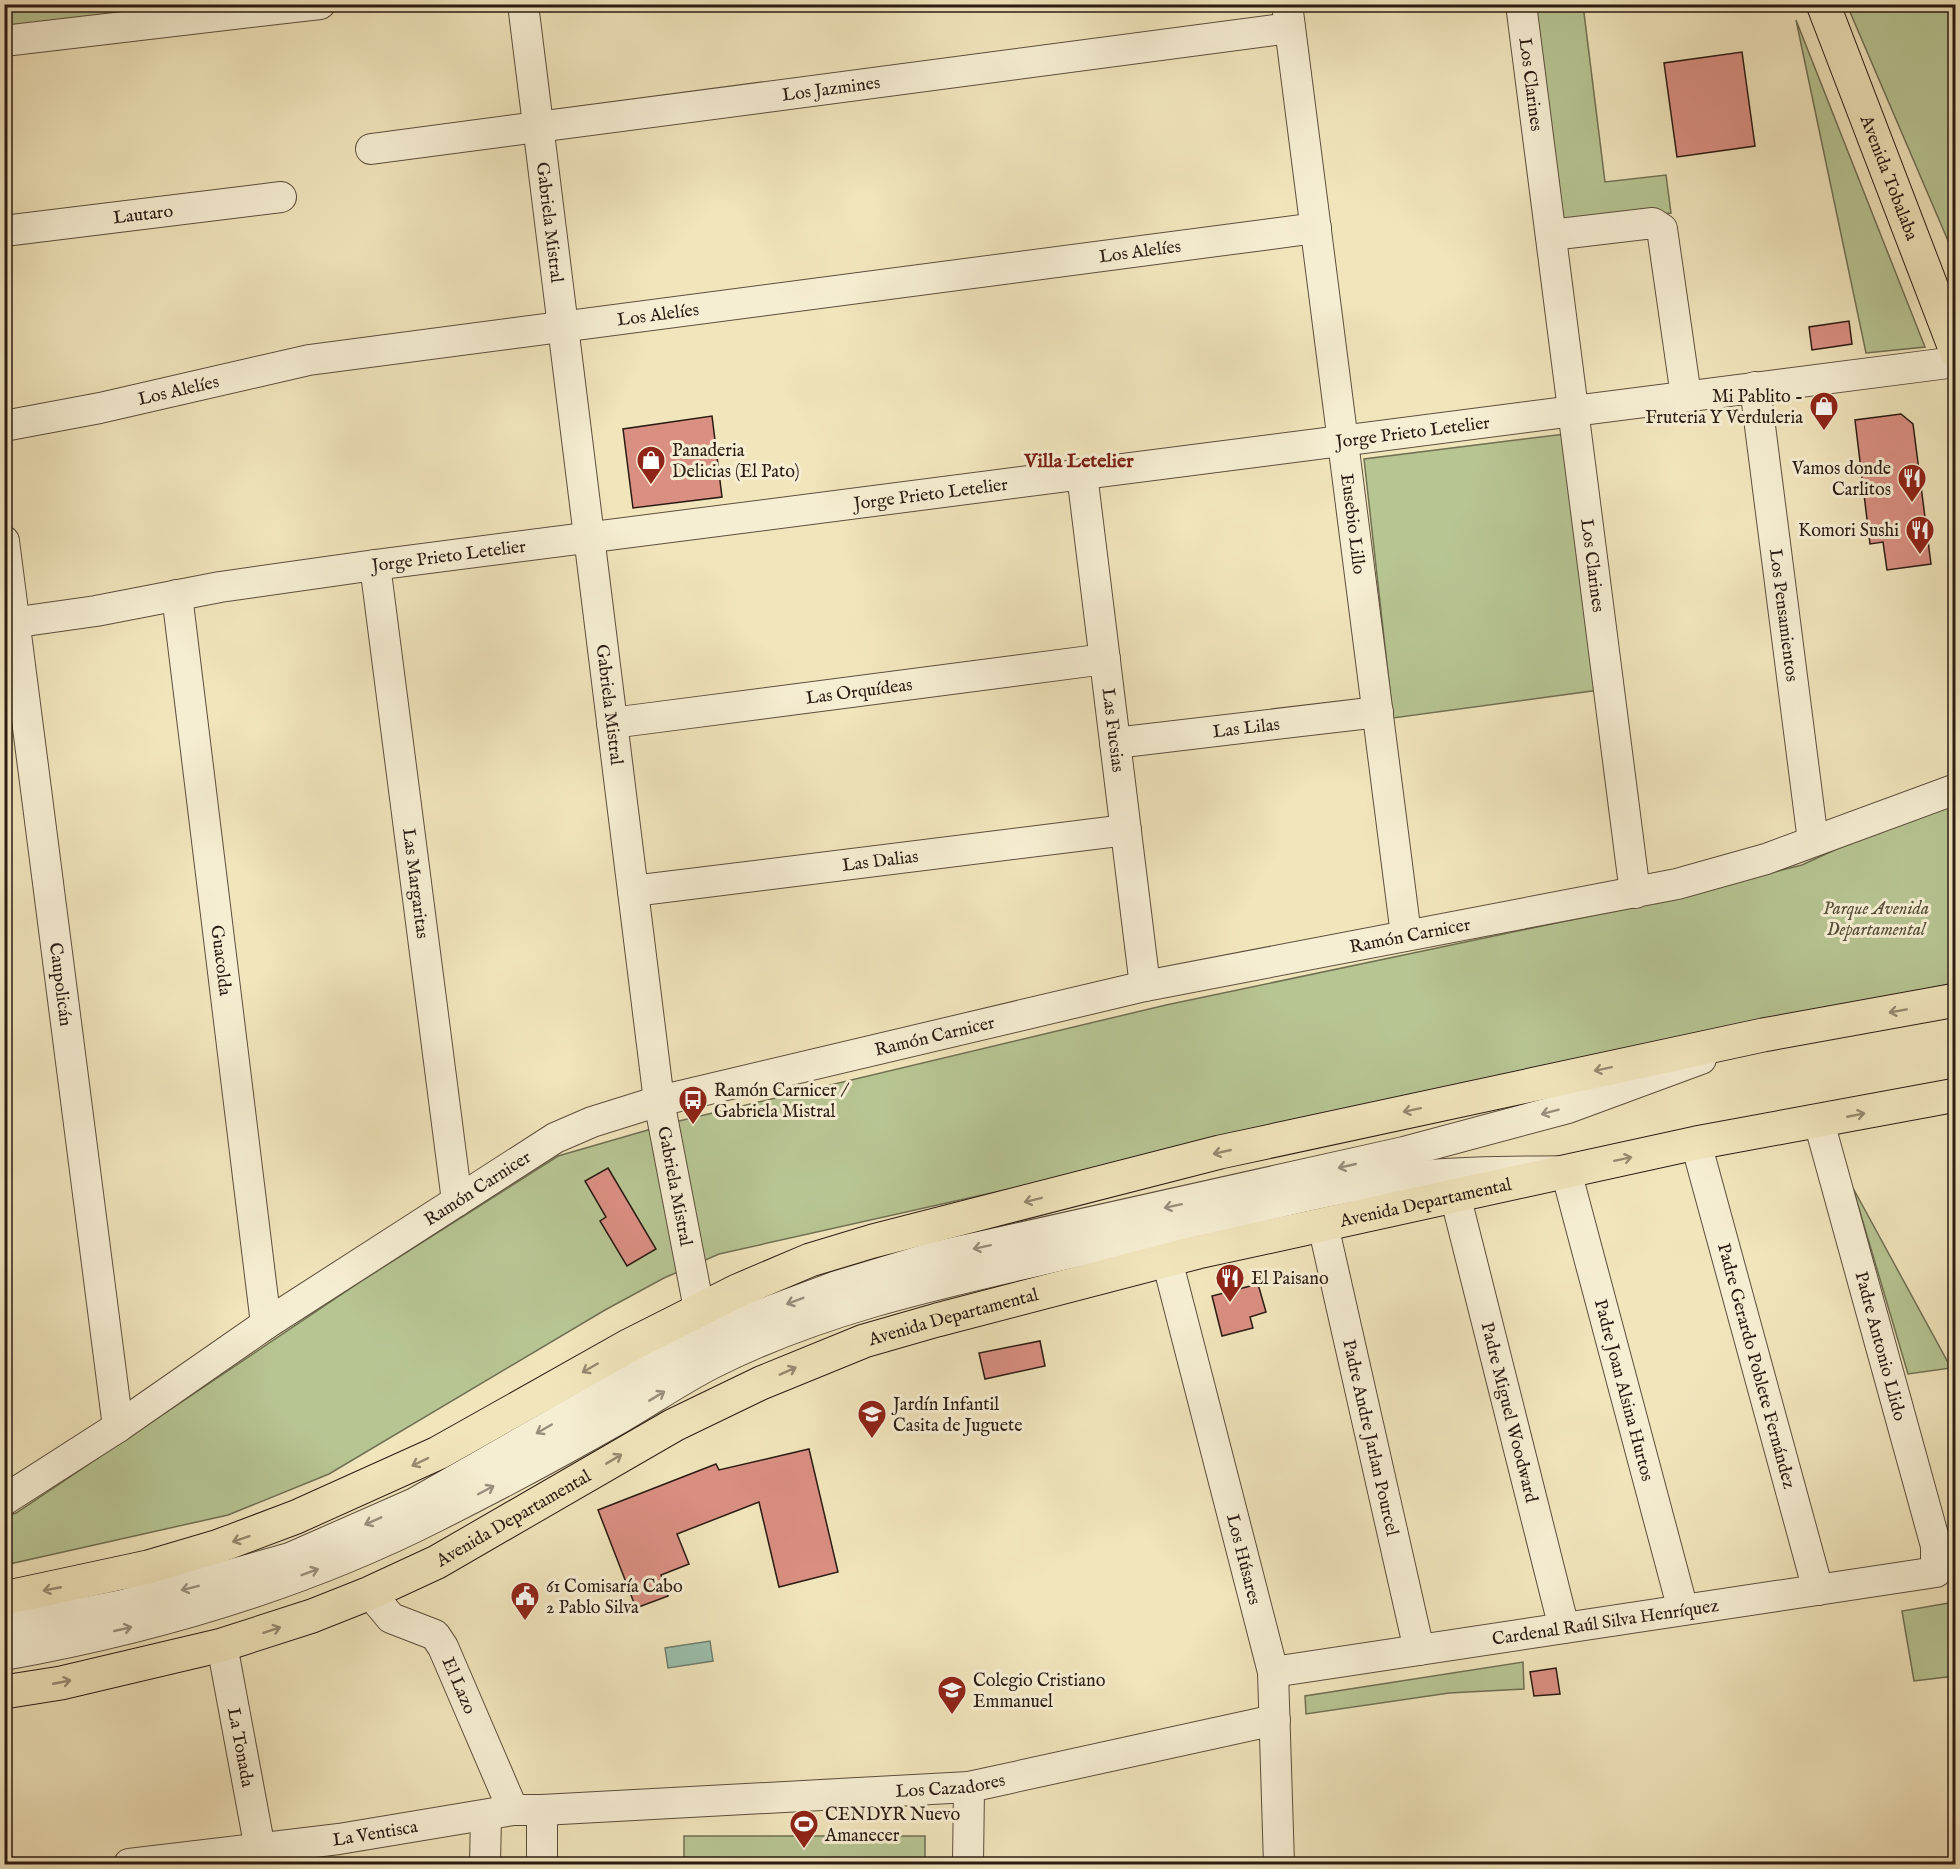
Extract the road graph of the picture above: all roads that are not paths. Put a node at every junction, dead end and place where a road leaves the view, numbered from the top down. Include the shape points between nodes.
1 (320, 4) edge
2 (523, 4) edge
3 (1521, 4) edge
4 (1823, 4) edge
5 (1289, 16) edge
6 (4, 41) edge
7 (538, 128) junction
8 (371, 149) dead end
9 (281, 197) dead end
10 (1316, 228) junction
11 (4, 231) edge
12 (1551, 236) junction
13 (563, 327) junction
14 (1956, 351) edge
15 (1956, 362) edge
16 (1755, 387) junction
17 (1686, 396) junction
18 (1573, 411) junction
19 (4, 426) edge
20 (1343, 440) junction
21 (1082, 474) junction
22 (589, 537) junction
23 (4, 541) edge
24 (375, 566) junction
25 (177, 595) junction
26 (10, 623) edge
27 (1105, 659) junction
28 (1378, 712) junction
29 (612, 723) junction
30 (1115, 743) junction
31 (1956, 789) edge
32 (1126, 830) junction
33 (1813, 841) junction
34 (633, 891) junction
35 (1635, 893) junction
36 (1406, 935) junction
37 (1145, 986) junction
38 (1956, 1000) edge
39 (1956, 1095) edge
40 (659, 1101) junction
41 (1819, 1122) junction
42 (1696, 1143) junction
43 (1566, 1171) junction
44 (1455, 1195) junction
45 (457, 1202) junction
46 (1323, 1225) junction
47 (1167, 1260) junction
48 (266, 1324) junction
49 (705, 1338) junction
50 (722, 1401) junction
51 (118, 1427) junction
52 (4, 1500) edge
53 (1936, 1572) joint
54 (1818, 1590) junction
55 (370, 1593) junction
56 (4, 1598) edge
57 (1683, 1610) junction
58 (4, 1628) edge
59 (1564, 1628) junction
60 (222, 1645) junction
61 (1419, 1650) junction
62 (4, 1655) edge
63 (1273, 1672) junction
64 (4, 1692) edge
65 (1275, 1720) junction
66 (969, 1787) junction
67 (514, 1812) junction
68 (260, 1849) junction
69 (342, 1852) edge
70 (175, 1863) edge
71 (129, 1864) edge
72 (485, 1864) edge
73 (543, 1864) edge
74 (968, 1864) edge
75 (1279, 1864) edge

1 - 6 street
2 - 7 street, Gabriela Mistral
3 - 12 street, Los Clarines
4 - 14 main road, Avenida Tobalaba
5 - 7 street, Los Jazmines
5 - 10 street, Eusebio Lillo
7 - 8 street, Los Jazmines
7 - 13 street, Gabriela Mistral
9 - 11 street, Lautaro
10 - 13 street, Los Alelíes
10 - 20 street, Eusebio Lillo
12 - 17 street via 1653,223 1662,229
12 - 18 street, Los Clarines
13 - 19 street, Los Alelíes via 309,360
13 - 22 street, Gabriela Mistral
15 - 16 street, Jorge Prieto Letelier
16 - 17 street, Jorge Prieto Letelier
16 - 33 street, Los Pensamientos
17 - 18 street, Jorge Prieto Letelier
18 - 20 street, Jorge Prieto Letelier
18 - 35 street, Los Clarines
20 - 21 street, Jorge Prieto Letelier
20 - 28 street, Eusebio Lillo
21 - 22 street, Jorge Prieto Letelier
21 - 27 street, Las Fucsias
22 - 24 street, Jorge Prieto Letelier
22 - 29 street, Gabriela Mistral
23 - 26 street, Caupolicán
24 - 25 street, Jorge Prieto Letelier
24 - 45 street, Las Margaritas
25 - 26 street, Jorge Prieto Letelier
25 - 48 street, Guacolda
26 - 51 street, Caupolicán
27 - 29 street, Las Orquídeas
27 - 30 street, Las Fucsias
28 - 30 street, Las Lilas
28 - 36 street, Eusebio Lillo
29 - 34 street, Gabriela Mistral
30 - 32 street, Las Fucsias
31 - 33 street, Ramón Carnicer
32 - 34 street, Las Dalias
32 - 37 street, Las Fucsias
33 - 35 street, Ramón Carnicer via 1719,874
34 - 40 street, Gabriela Mistral
35 - 36 street, Ramón Carnicer
36 - 37 street, Ramón Carnicer
37 - 40 street, Ramón Carnicer
38 -> 49 main road via 1763,1035 1220,1152 920,1229 810,1260
41 -> 39 main road, Avenida Departamental
40 - 45 street, Ramón Carnicer via 555,1138
40 - 49 street, Gabriela Mistral
41 - 42 main road, Avenida Departamental
41 - 53 street, Padre Antonio Llido via 1936,1546
43 -> 42 main road, Avenida Departamental
42 - 54 street, Padre Gerardo Poblete Fernández
43 - 44 main road, Avenida Departamental
49 -> 43 street via 819,1320 920,1288 1324,1193 1431,1175
43 - 57 street, Padre Joan Alsina Hurtos
44 - 46 main road, Avenida Departamental
44 - 59 street, Padre Miguel Woodward
45 - 48 street, Ramón Carnicer
46 - 47 main road, Avenida Departamental
46 - 61 street, Padre Andre Jarlan Pourcel
50 -> 47 main road, Avenida Departamental via 864,1341
47 - 63 street, Los Húsares
48 - 51 street, Ramón Carnicer
49 - 50 street, Gabriela Mistral
49 -> 56 main road via 630,1345 438,1453 296,1517 219,1546 148,1567
49 -> 58 street via 415,1503 290,1558 123,1605
62 -> 49 street via 167,1619 240,1598 351,1557 618,1419
55 -> 50 main road, Avenida Departamental via 437,1562
51 - 52 street, Ramón Carnicer
53 - 54 street, Cardenal Raúl Silva Henríquez
54 - 57 street, Cardenal Raúl Silva Henríquez
60 -> 55 main road, Avenida Departamental
55 - 67 street, El Lazo via 391,1618 435,1635 443,1647
57 - 59 street, Cardenal Raúl Silva Henríquez
59 - 61 street, Cardenal Raúl Silva Henríquez
64 -> 60 main road, Avenida Departamental via 61,1683
60 - 68 street, La Tonada
61 - 63 street, Cardenal Raúl Silva Henríquez
63 - 65 street, Los Húsares
65 - 66 street, Los Cazadores
65 - 75 street, Los Húsares
66 - 67 street, Los Cazadores
66 - 74 street
67 - 69 street, La Ventisca
67 - 72 street
67 - 73 street, El Lazo
68 - 69 street, La Ventisca
68 - 70 street, La Ventisca
70 - 71 street, La Ventisca

